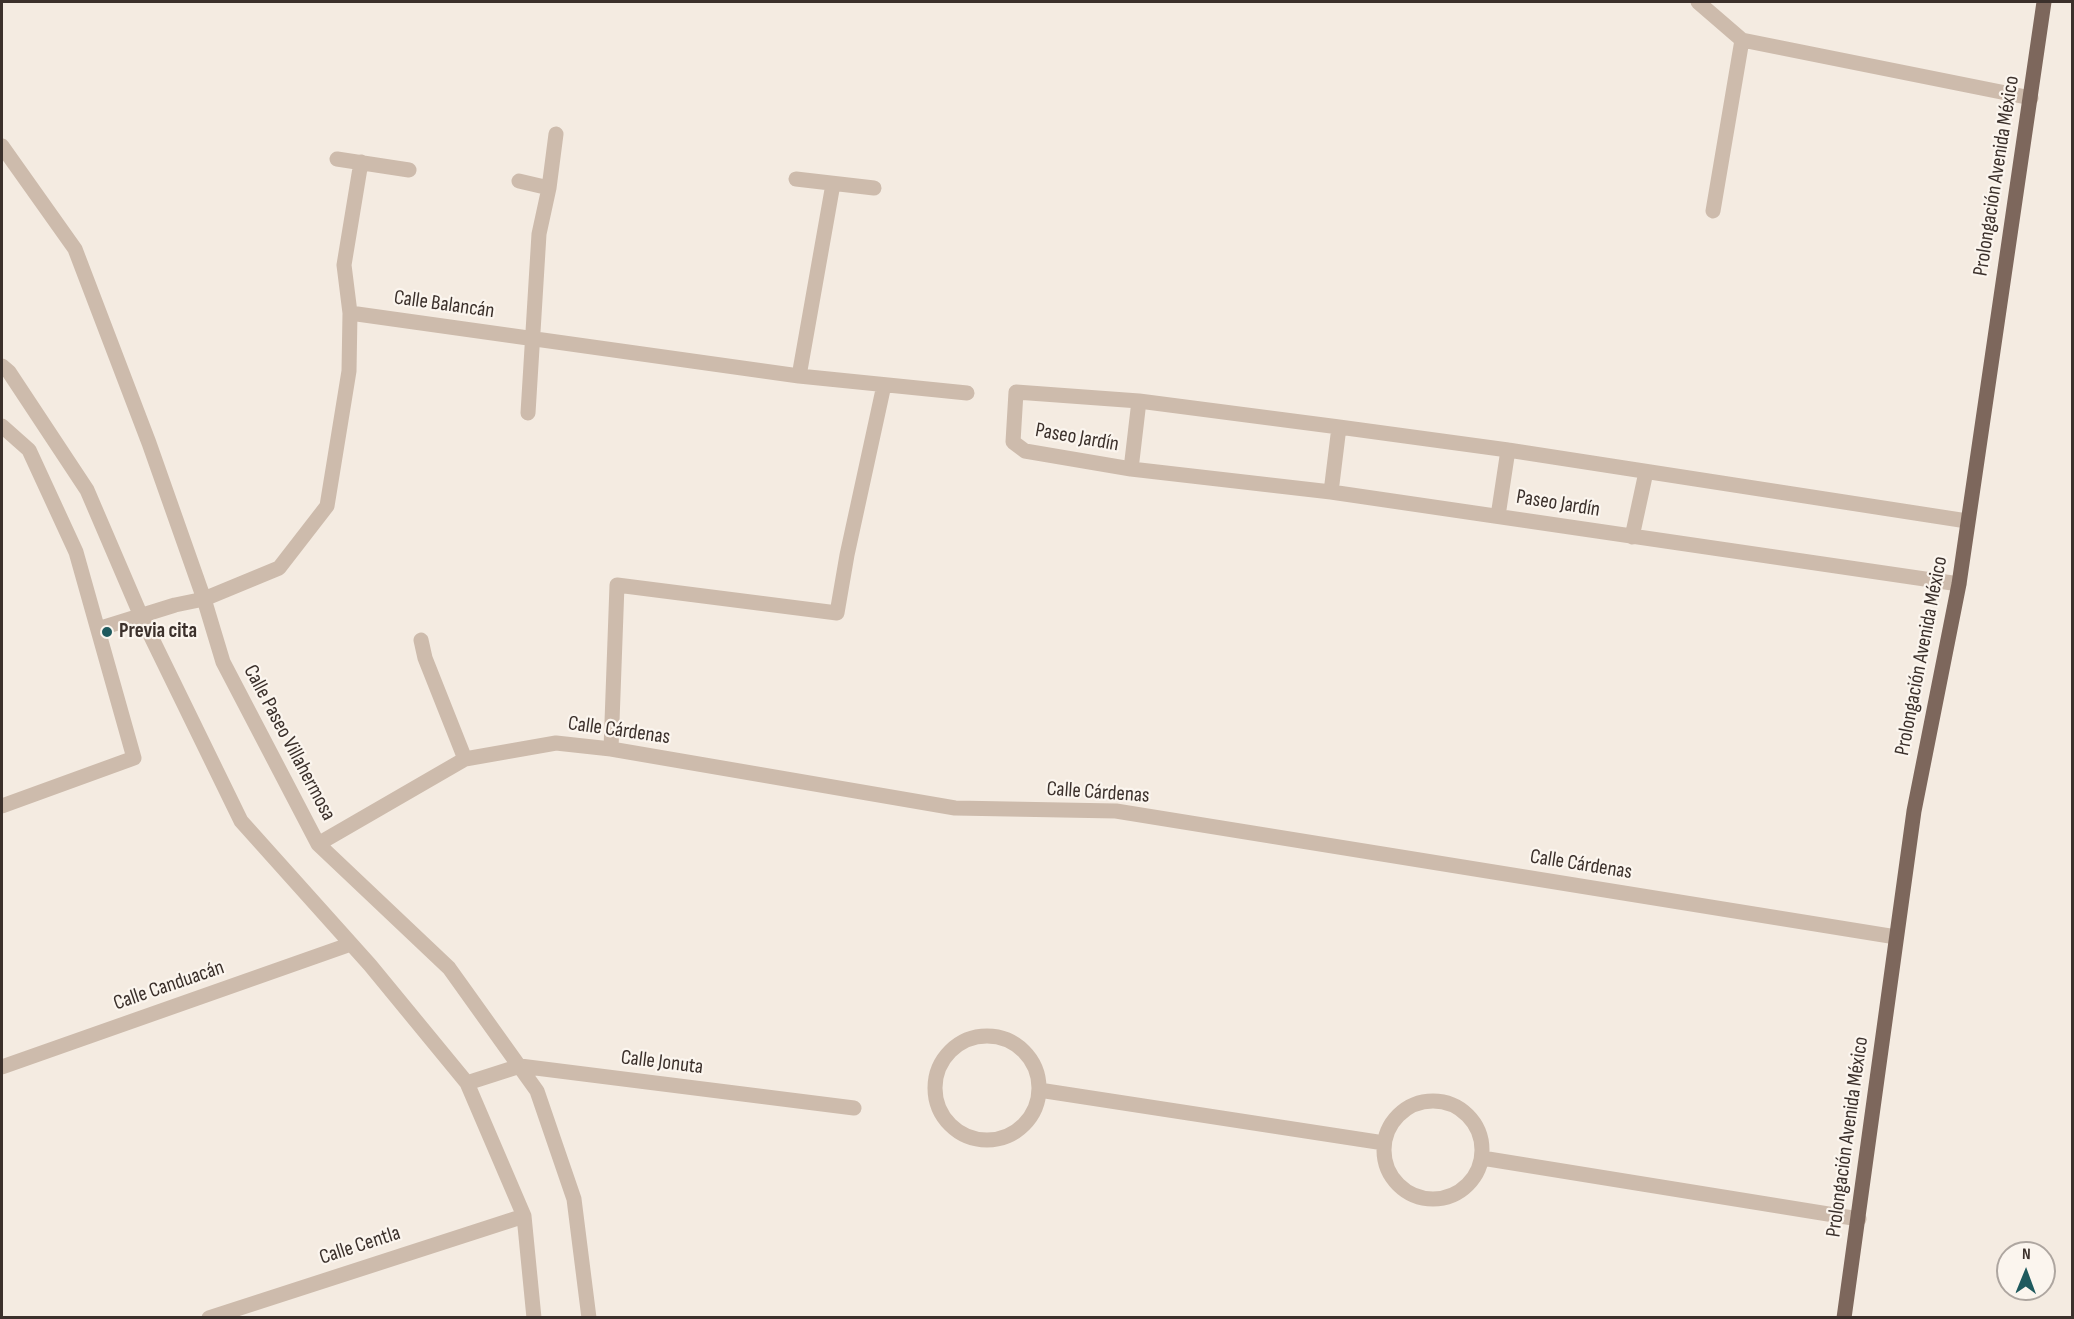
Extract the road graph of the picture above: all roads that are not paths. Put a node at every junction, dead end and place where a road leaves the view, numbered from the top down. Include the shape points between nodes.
1 (1698, 2) edge
2 (2044, 2) edge
3 (1742, 40) junction
4 (2031, 98) junction
5 (556, 134) dead end
6 (2, 146) edge
7 (337, 159) dead end
8 (361, 162) junction
9 (409, 170) dead end
10 (796, 179) dead end
11 (519, 181) dead end
12 (833, 184) junction
13 (549, 188) junction
14 (874, 188) dead end
15 (1713, 211) dead end
16 (350, 313) junction
17 (533, 339) junction
18 (2, 366) edge
19 (799, 376) junction
20 (884, 385) junction
21 (967, 393) dead end
22 (1139, 401) junction
23 (528, 412) dead end
24 (2, 426) edge
25 (1339, 427) junction
26 (1508, 450) junction
27 (1131, 469) junction
28 (1646, 472) junction
29 (1331, 492) junction
30 (1498, 516) junction
31 (1967, 521) junction
32 (1632, 537) junction
33 (1959, 584) junction
34 (204, 599) junction
35 (141, 616) junction
36 (98, 629) junction
37 (421, 640) dead end
38 (612, 749) junction
39 (465, 759) junction
40 (2, 806) edge
41 (318, 844) junction
42 (1896, 937) junction
43 (351, 944) junction
44 (520, 1066) junction
45 (2, 1067) edge
46 (467, 1083) junction
47 (1039, 1090) junction
48 (854, 1108) dead end
49 (1384, 1143) junction
50 (1482, 1158) junction
51 (524, 1216) junction
52 (1859, 1219) junction
53 (209, 1317) edge
54 (534, 1317) edge
55 (589, 1317) edge
56 (1844, 1317) edge

1 - 3 street
2 - 4 main road, Prolongación Avenida México
3 - 4 street
3 - 15 street
4 - 31 main road, Prolongación Avenida México
5 - 13 street
6 - 34 street, Calle Paseo Villahermosa via 75,249
7 - 8 street
8 - 9 street
8 - 16 street via 344,265
10 - 12 street
11 - 13 street
12 - 14 street
12 - 19 street
13 - 17 street via 539,234
16 - 17 street, Calle Balancán
16 - 34 street via 349,371 327,506 279,568
17 - 19 street, Calle Balancán
17 - 23 street
18 - 35 street via 87,490
19 - 20 street, Calle Balancán
20 - 21 street, Calle Balancán
20 - 38 street via 837,613 617,585
22 - 25 street, Paseo Jardín
22 - 27 street
22 - 27 street, Paseo Jardín via 1016,392 1013,442 1024,452
24 - 36 street via 29,450 76,552
25 - 26 street, Paseo Jardín
25 - 29 street
26 - 28 street, Paseo Jardín
26 - 30 street
27 - 29 street, Paseo Jardín
28 - 31 street, Paseo Jardín
28 - 32 street
29 - 30 street, Paseo Jardín
30 - 32 street, Paseo Jardín
31 - 33 main road, Prolongación Avenida México
32 - 33 street, Paseo Jardín
33 - 42 main road, Prolongación Avenida México via 1914,811
34 - 35 street
34 - 41 street, Calle Paseo Villahermosa via 223,662
35 - 36 street
35 - 43 street via 241,821
36 - 40 street via 134,758
37 - 39 street
38 - 39 street, Calle Cárdenas via 556,743
38 - 42 street, Calle Cárdenas via 955,808 1116,811
39 - 41 street, Calle Cárdenas
41 - 44 street, Calle Paseo Villahermosa via 449,968
42 - 52 main road, Prolongación Avenida México
43 - 45 street, Calle Canduacán
43 - 46 street
44 - 46 street, Calle Jonuta
44 - 48 street, Calle Jonuta
44 - 55 street, Calle Paseo Villahermosa via 537,1091 574,1199
46 - 51 street
47 - 47 street via 1035,1067 1021,1049 1000,1038 977,1037 955,1046 940,1064 934,1087 939,1110 953,1129 974,1139 997,1140 1018,1131 1033,1113
47 - 49 street
49 - 50 street via 1385,1165 1396,1184 1414,1196 1437,1200 1458,1194 1474,1178
49 - 50 street via 1392,1122 1409,1107 1430,1101 1451,1105 1470,1116 1481,1136
50 - 52 street
51 - 53 street, Calle Centla
51 - 54 street
52 - 56 main road, Prolongación Avenida México

